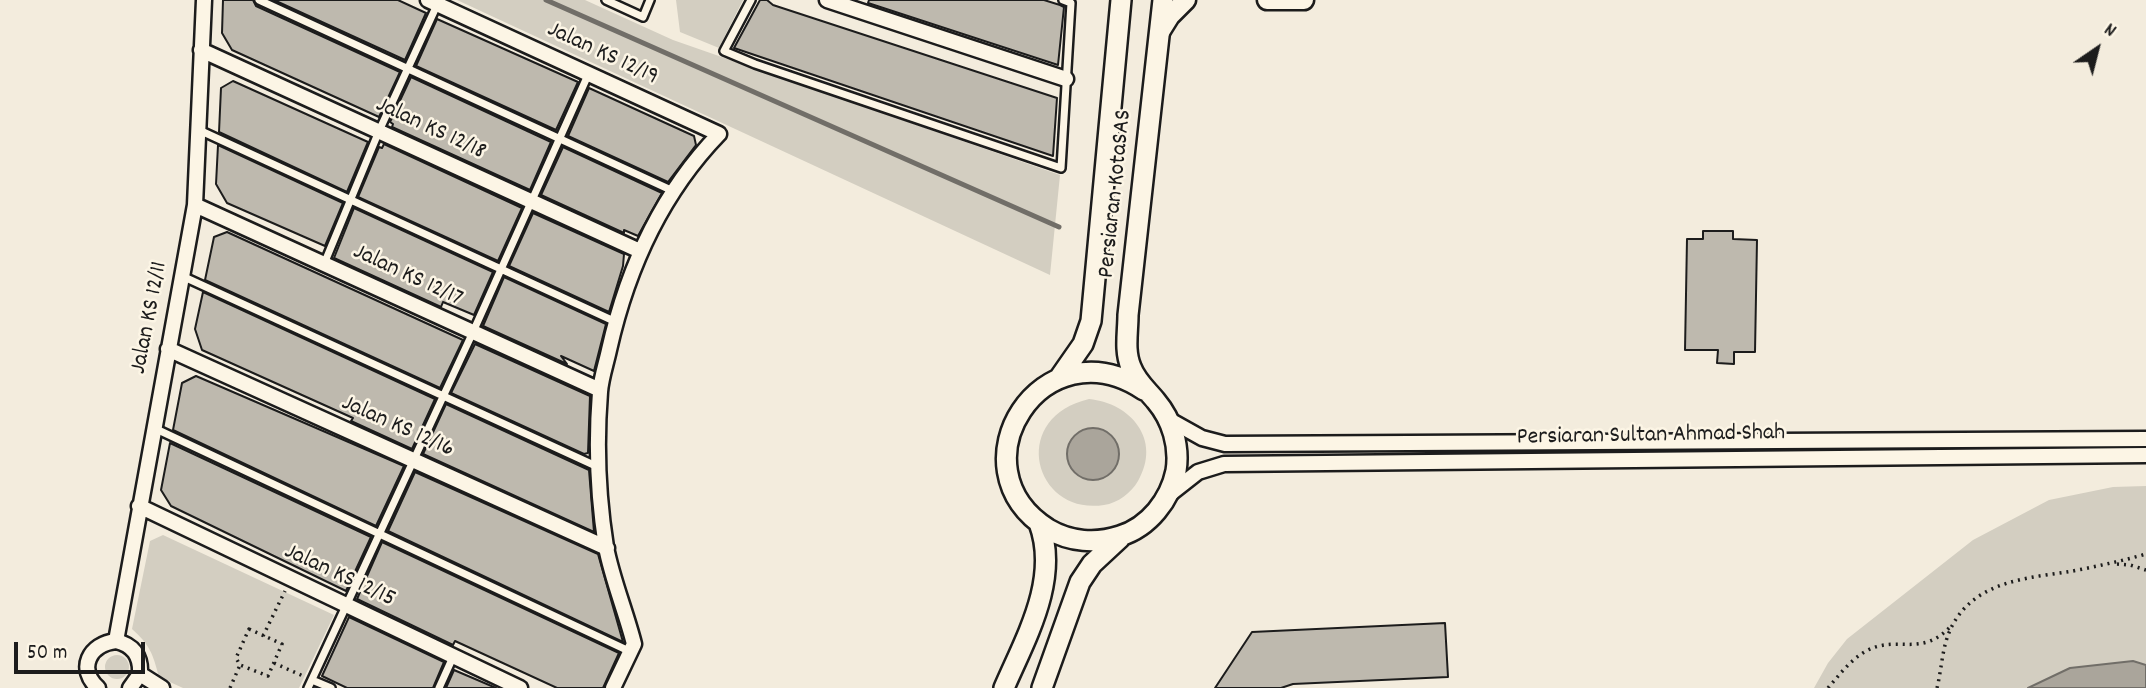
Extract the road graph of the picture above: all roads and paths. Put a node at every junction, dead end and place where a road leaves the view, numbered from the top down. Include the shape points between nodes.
1 (204, 0) edge
2 (260, 0) edge
3 (606, 0) edge
4 (650, 0) edge
5 (751, 0) edge
6 (827, 0) edge
7 (1063, 0) edge
8 (1121, 0) edge
9 (1163, 0) edge
10 (1186, 0) edge
11 (1267, 0) edge
12 (1304, 0) edge
13 (433, 2) edge
14 (1160, 33) junction
15 (201, 50) junction
16 (408, 69) junction
17 (589, 74) junction
18 (1066, 79) junction
19 (198, 130) junction
20 (379, 131) junction
21 (559, 138) junction
22 (673, 191) junction
23 (351, 200) junction
24 (530, 201) junction
25 (195, 205) junction
26 (640, 251) junction
27 (324, 264) junction
28 (501, 269) junction
29 (182, 276) junction
30 (616, 322) junction
31 (473, 332) junction
32 (168, 349) junction
33 (1060, 377) junction
34 (600, 390) junction
35 (1144, 390) junction
36 (443, 398) junction
37 (1168, 419) junction
38 (154, 428) junction
39 (2146, 439) edge
40 (2146, 455) edge
41 (414, 460) junction
42 (599, 468) junction
43 (1167, 496) junction
44 (139, 506) junction
45 (1040, 523) junction
46 (379, 534) junction
47 (1124, 535) junction
48 (607, 548) junction
49 (2146, 554) edge
50 (2112, 564) junction
51 (2146, 570) edge
52 (290, 579) junction
53 (345, 606) junction
54 (1953, 624) junction
55 (263, 636) junction
56 (116, 641) junction
57 (631, 652) junction
58 (453, 657) junction
59 (274, 663) junction
60 (240, 665) junction
61 (139, 674) junction
62 (312, 680) junction
63 (92, 685) edge
64 (130, 688) edge
65 (162, 688) edge
66 (230, 688) edge
67 (308, 688) edge
68 (331, 688) edge
69 (439, 688) edge
70 (520, 688) edge
71 (613, 688) edge
72 (1004, 688) edge
73 (1042, 688) edge
74 (1828, 688) edge
75 (1937, 688) edge

1 - 15 street, Jalan KS 12/11
2 - 16 lane
3 - 4 lane via 643,17
5 - 18 lane via 724,51 1061,168
6 - 18 street
7 - 18 lane via 1071,3
8 - 33 main road, Persiaran KotaSAS via 1091,321 1080,351
9 - 14 main road, Persiaran KotaSAS
10 - 14 street
11 - 12 street
13 - 16 lane
13 - 17 street, Jalan KS 12/19
14 - 35 main road, Persiaran KotaSAS via 1128,315 1127,353
15 - 19 street, Jalan KS 12/11
15 - 20 street, Jalan KS 12/18
16 - 20 lane
16 - 21 lane
17 - 21 lane
17 - 22 street, Jalan KS 12/19 via 719,134
19 - 23 lane
19 - 25 street, Jalan KS 12/11
20 - 23 lane
20 - 24 street, Jalan KS 12/18
21 - 22 lane
21 - 24 lane
22 - 26 street
23 - 27 lane
23 - 28 lane
24 - 26 street, Jalan KS 12/18
24 - 28 lane
25 - 27 street, Jalan KS 12/17
25 - 29 street, Jalan KS 12/11
26 - 30 street
27 - 31 street, Jalan KS 12/17
28 - 30 lane
28 - 31 lane
29 - 32 street, Jalan KS 12/11
29 - 36 lane
30 - 34 street
31 - 34 street, Jalan KS 12/17
31 - 36 lane
32 - 38 street, Jalan KS 12/11
32 - 41 street, Jalan KS 12/16
33 - 35 main road, Persiaran KotaSAS via 1104,372
33 - 45 main road, Persiaran KotaSAS via 1025,404 1008,444 1013,488
34 - 42 street
35 - 37 main road, Persiaran KotaSAS
36 - 41 lane
36 - 42 lane
37 - 39 street, Persiaran Sultan Ahmad Shah via 1202,438 1225,444
37 - 43 main road, Persiaran KotaSAS via 1177,454
38 - 44 street, Jalan KS 12/11
38 - 46 lane
40 - 43 street, Persiaran Sultan Ahmad Shah via 1224,464 1198,472
41 - 46 lane
41 - 48 street, Jalan KS 12/16
42 - 48 street
43 - 47 main road, Persiaran KotaSAS via 1149,520
44 - 52 street, Jalan KS 12/15
44 - 56 street, Jalan KS 12/11
45 - 47 main road, Persiaran KotaSAS via 1080,541
45 - 72 main road, Persiaran KotaSAS via 1047,558 1044,587
46 - 53 lane
46 - 57 lane
47 - 73 main road, Persiaran KotaSAS via 1085,572
48 - 57 street via 634,644
49 - 50 path
50 - 51 path
50 - 54 path via 2018,578 1987,590
52 - 53 street, Jalan KS 12/15
52 - 55 path
53 - 58 street, Jalan KS 12/15
53 - 62 lane
54 - 74 path via 1927,643 1869,650 1845,667
54 - 75 path
55 - 59 path via 282,644
55 - 60 path via 249,629 236,658
56 - 61 street via 132,649
56 - 63 street via 92,652 88,660
57 - 71 street
58 - 69 lane
58 - 70 street, Jalan KS 12/15
59 - 60 path via 268,676
59 - 62 path
60 - 66 path
61 - 64 street
61 - 65 street
62 - 67 lane
62 - 68 lane

